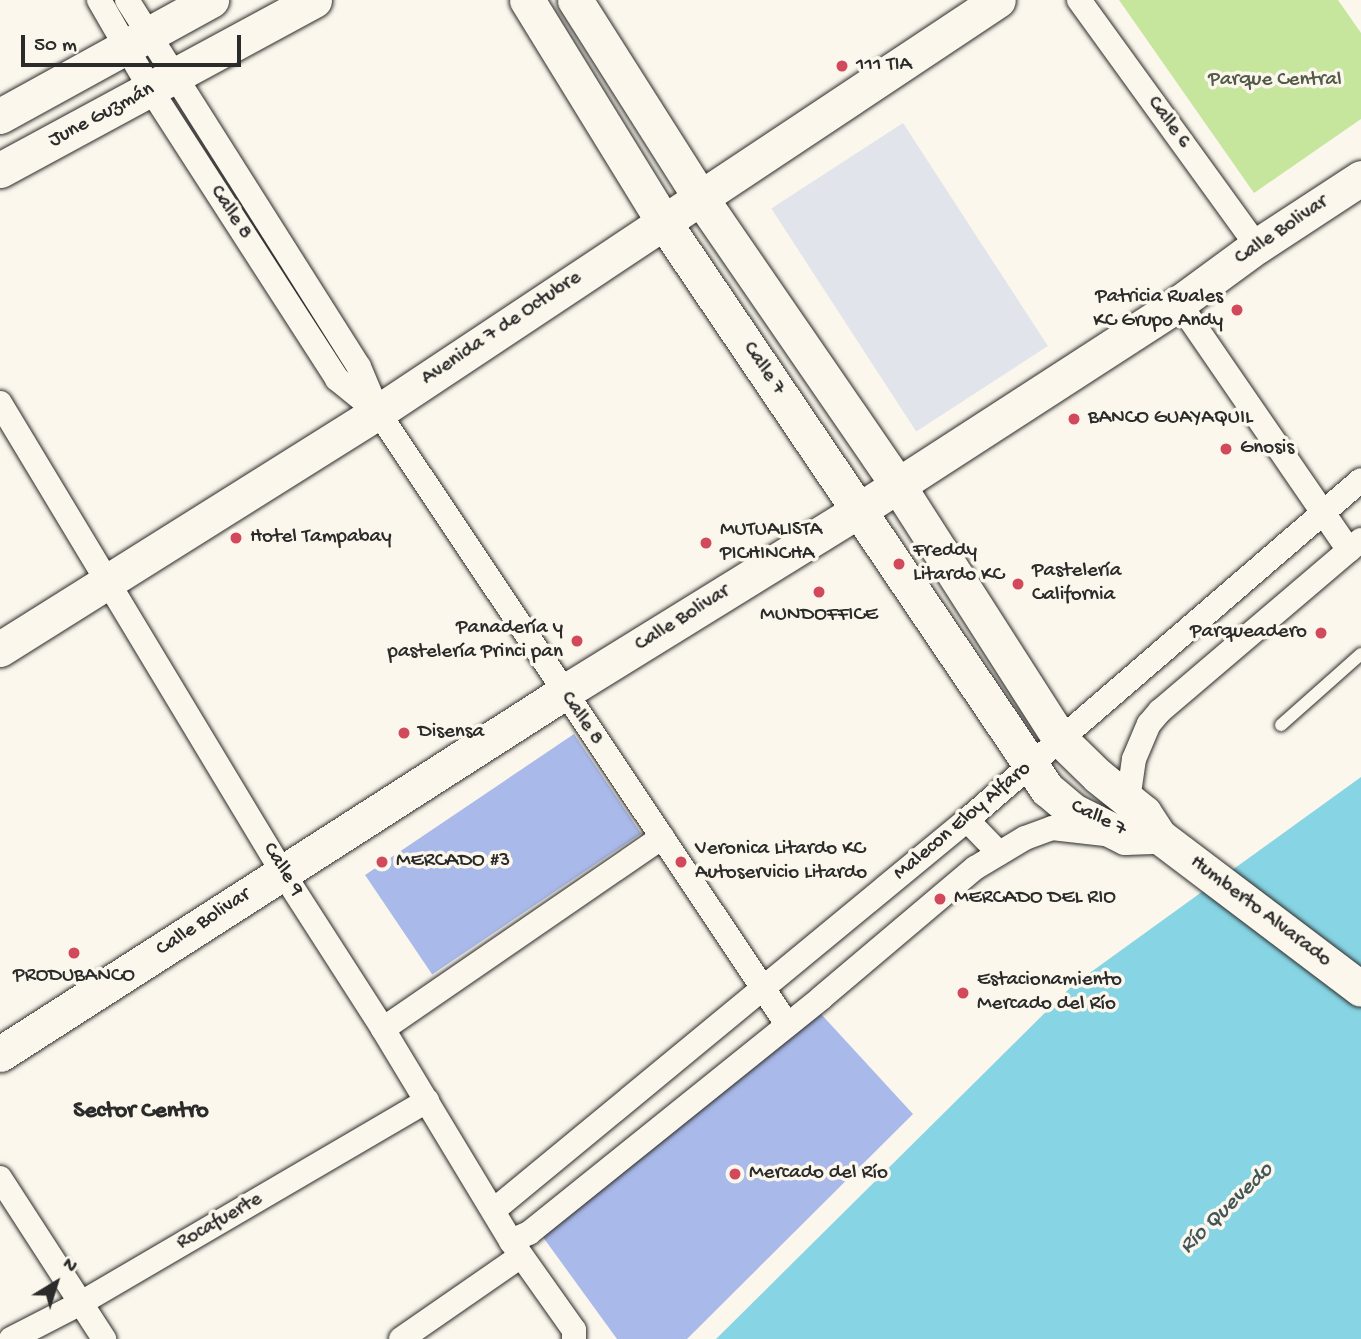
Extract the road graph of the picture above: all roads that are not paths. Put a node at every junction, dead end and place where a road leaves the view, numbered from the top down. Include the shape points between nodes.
1 (99, 0) edge
2 (127, 0) edge
3 (211, 0) edge
4 (314, 0) edge
5 (527, 0) edge
6 (575, 0) edge
7 (998, 0) edge
8 (1079, 0) edge
9 (138, 40) junction
10 (162, 83) junction
11 (0, 116) edge
12 (0, 170) edge
13 (1361, 178) edge
14 (699, 197) junction
15 (663, 221) junction
16 (1257, 246) junction
17 (1179, 303) junction
18 (0, 402) edge
19 (378, 412) junction
20 (1361, 480) edge
21 (897, 484) junction
22 (858, 511) junction
23 (1322, 511) junction
24 (1357, 551) edge
25 (109, 580) junction
26 (0, 649) edge
27 (1361, 654) edge
28 (563, 693) junction
29 (1281, 725) dead end
30 (1060, 739) junction
31 (1031, 765) junction
32 (1128, 800) junction
33 (967, 820) junction
34 (1125, 837) junction
35 (662, 838) junction
36 (1168, 843) junction
37 (999, 853) junction
38 (283, 873) junction
39 (1361, 989) edge
40 (762, 990) junction
41 (787, 1024) junction
42 (383, 1029) junction
43 (0, 1054) edge
44 (427, 1101) junction
45 (0, 1178) edge
46 (495, 1210) junction
47 (516, 1248) junction
48 (81, 1303) junction
49 (574, 1335) edge
50 (11, 1339) edge
51 (104, 1339) edge
52 (401, 1339) edge

1 - 9 street, Calle 8
2 - 9 street, Calle 8
3 - 9 main road
4 - 10 main road, June Guzmán
5 - 15 main road, Calle 7
6 - 14 main road, Calle 7
7 - 14 main road, Avenida 7 de Octubre
8 - 16 street, Calle 6
9 - 10 street, Calle 8
9 - 11 main road
10 - 12 main road, June Guzmán
10 - 19 street, Calle 8 via 359,367
13 - 16 main road, Calle Bolivar
14 - 15 main road, Avenida 7 de Octubre
14 - 21 main road, Calle 7
15 - 19 main road, Avenida 7 de Octubre
15 - 22 main road, Calle 7
16 - 17 main road, Calle Bolivar
17 - 21 main road, Calle Bolivar
17 - 23 street
18 - 25 street, Calle 9
19 - 25 main road, Avenida 7 de Octubre
19 - 28 street, Calle 8
20 - 23 street, Malecon Eloy Alfaro
21 - 22 main road, Calle Bolivar
21 - 30 main road, Calle 7
22 - 28 main road, Calle Bolivar
22 - 31 main road, Calle 7
23 - 24 street
23 - 30 street, Malecon Eloy Alfaro
24 - 32 street via 1160,711 1138,748
25 - 26 main road, Avenida 7 de Octubre
25 - 38 street, Calle 9
27 - 29 lane
28 - 35 street, Calle 8
28 - 38 main road, Calle Bolivar
30 - 31 street, Malecon Eloy Alfaro
30 - 32 main road, Calle 7
31 - 33 street, Malecon Eloy Alfaro
31 - 34 main road, Calle 7 via 1047,789 1073,811
32 - 36 main road, Calle 7
33 - 37 street
33 - 40 street, Malecon Eloy Alfaro
34 - 36 main road, Calle 7
34 - 37 street, Malecon Eloy Alfaro via 1052,828
35 - 40 street, Calle 8
35 - 42 street
36 - 39 main road, Humberto Alvarado
37 - 41 street, Malecon Eloy Alfaro
38 - 42 street, Calle 9
38 - 43 main road, Calle Bolivar
40 - 41 street, Calle 8
40 - 46 street, Malecon Eloy Alfaro
41 - 47 street, Malecon Eloy Alfaro
42 - 44 street, Calle 9
44 - 46 street, Calle 9
44 - 48 street, Rocafuerte
45 - 48 street
46 - 47 street, Calle 9
47 - 49 street, Calle 9
47 - 52 street, Malecon Eloy Alfaro
48 - 50 street, Rocafuerte
48 - 51 street

